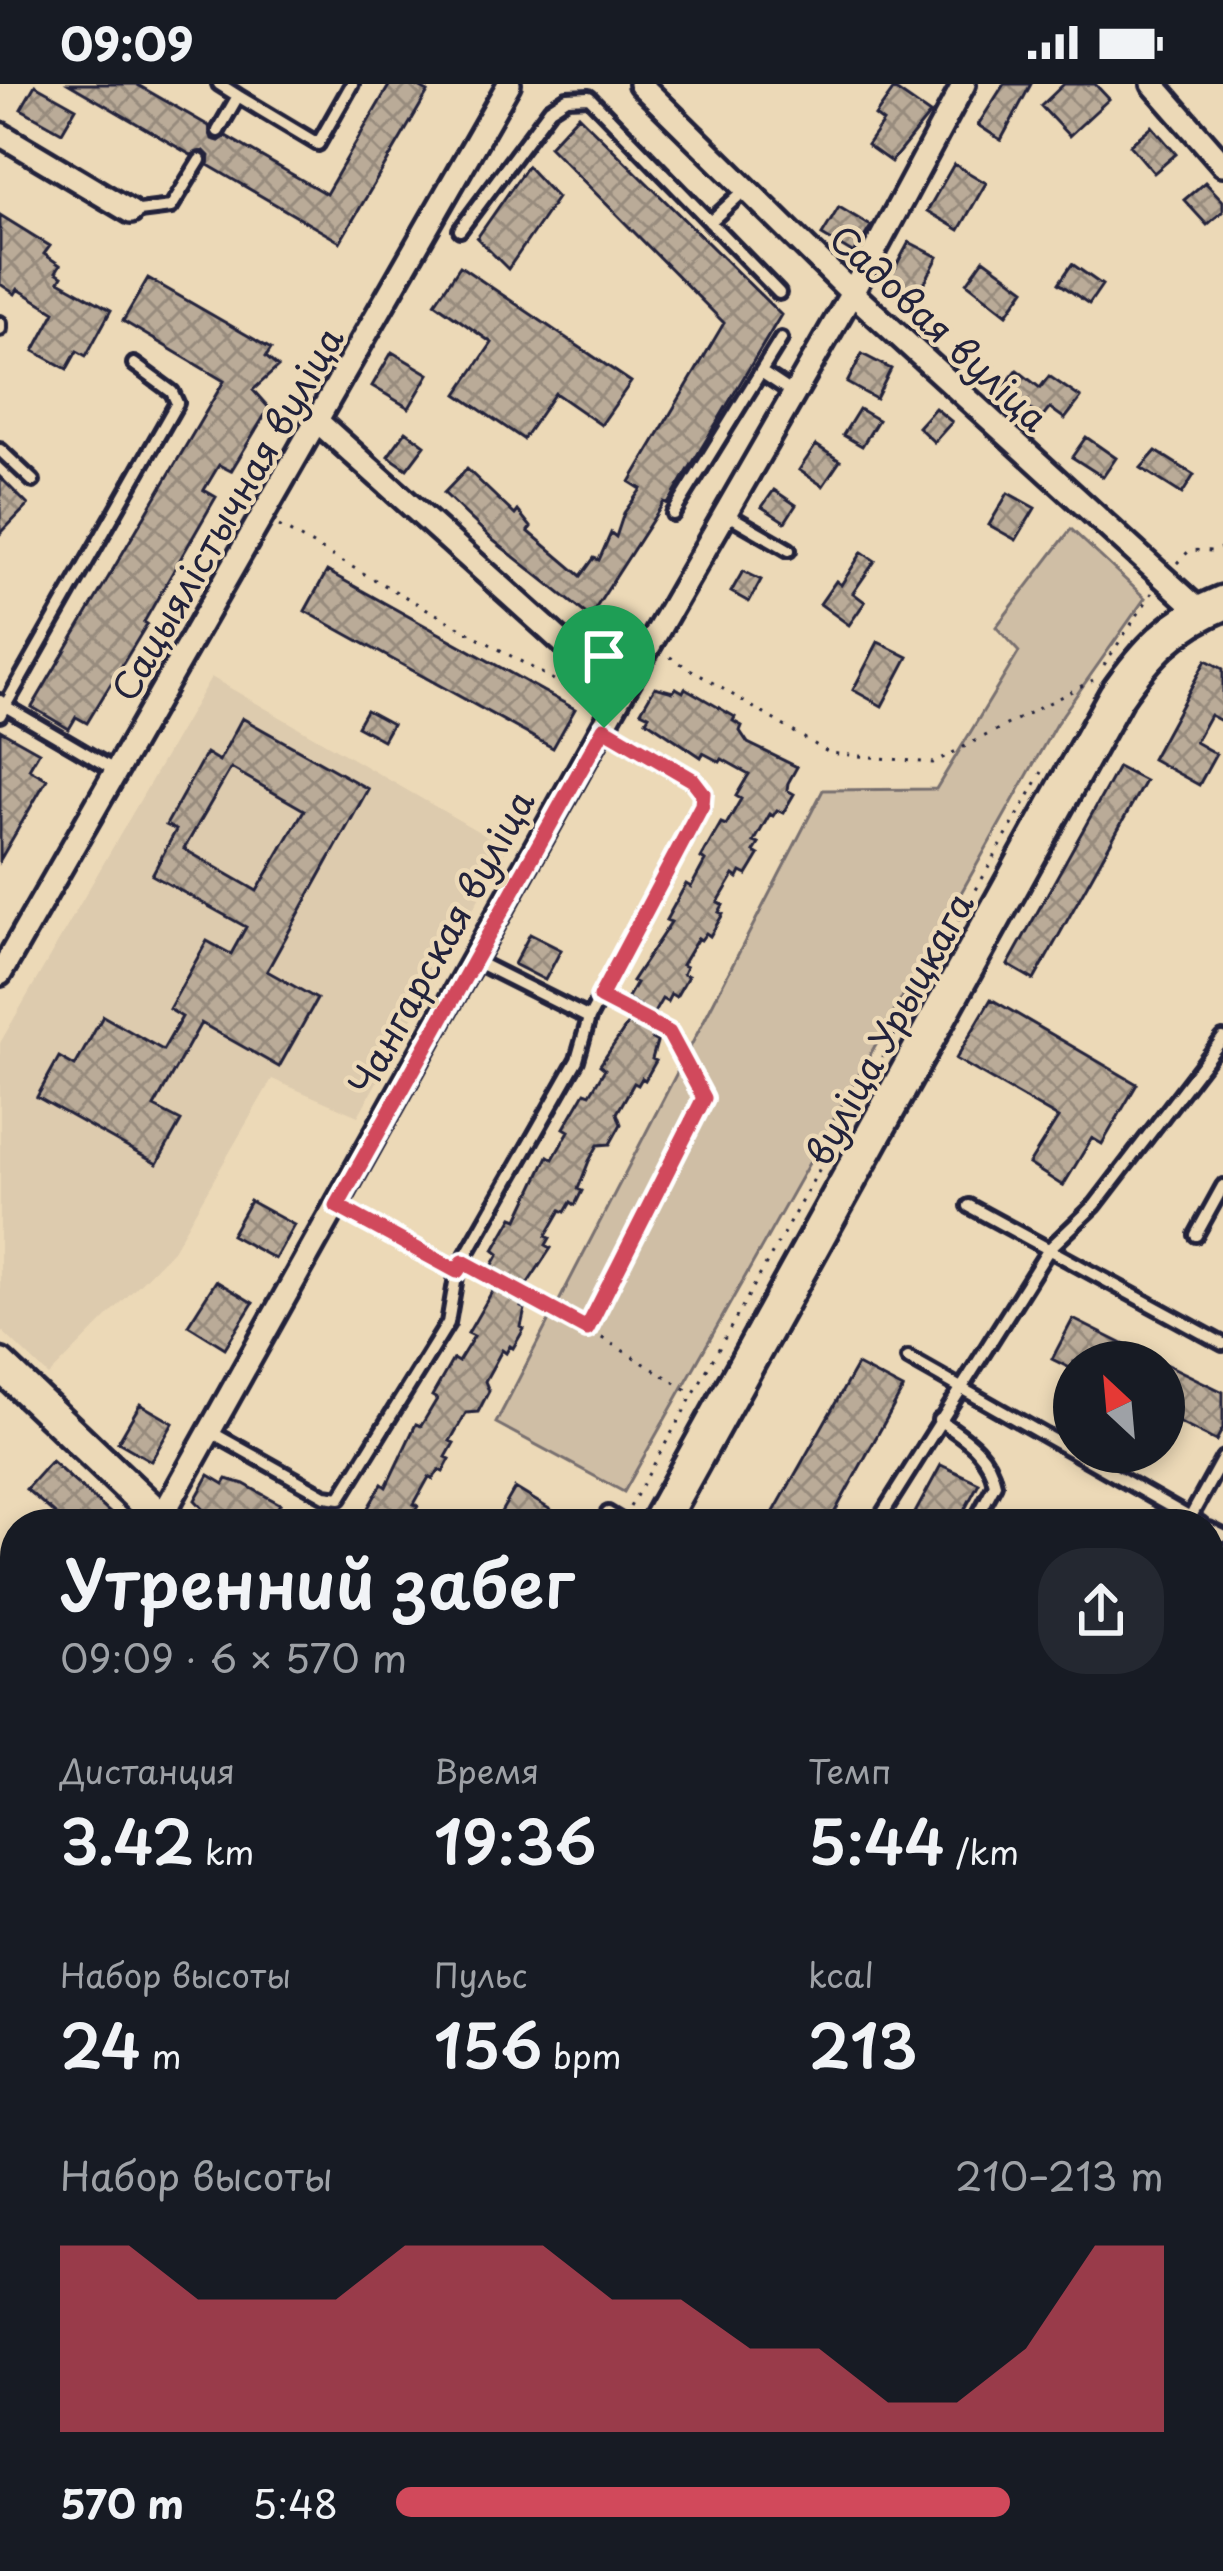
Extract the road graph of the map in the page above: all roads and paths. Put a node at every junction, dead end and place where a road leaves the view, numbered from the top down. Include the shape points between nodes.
1 (219, 84) edge
2 (352, 84) edge
3 (509, 84) edge
4 (640, 84) edge
5 (964, 84) edge
6 (1153, 84) edge
7 (238, 96) junction
8 (218, 131) dead end
9 (0, 134) edge
10 (200, 160) dead end
11 (1223, 164) edge
12 (746, 189) junction
13 (131, 212) joint
14 (710, 222) junction
15 (460, 230) dead end
16 (779, 293) dead end
17 (852, 293) junction
18 (781, 339) dead end
19 (134, 364) dead end
20 (761, 372) junction
21 (794, 394) junction
22 (316, 420) junction
23 (0, 450) edge
24 (33, 481) dead end
25 (725, 513) junction
26 (673, 514) dead end
27 (261, 516) junction
28 (1223, 547) edge
29 (789, 550) dead end
30 (1163, 577) junction
31 (1212, 607) edge
32 (650, 645) junction
33 (1094, 680) junction
34 (1083, 700) dead end
35 (2, 707) edge
36 (609, 710) junction
37 (1048, 762) dead end
38 (116, 771) junction
39 (475, 961) junction
40 (0, 974) edge
41 (600, 997) junction
42 (589, 1018) junction
43 (1223, 1039) edge
44 (1223, 1186) edge
45 (337, 1206) junction
46 (969, 1206) dead end
47 (1196, 1234) dead end
48 (1048, 1249) junction
49 (460, 1267) junction
50 (587, 1329) junction
51 (1223, 1344) edge
52 (908, 1358) dead end
53 (0, 1365) edge
54 (958, 1387) junction
55 (692, 1393) junction
56 (939, 1420) junction
57 (211, 1432) junction
58 (1223, 1458) edge
59 (149, 1509) edge
60 (169, 1509) edge
61 (631, 1509) edge
62 (666, 1509) edge
63 (885, 1509) edge
64 (982, 1509) edge
65 (1174, 1509) edge
66 (1200, 1509) edge

1 - 7 lane
2 - 7 lane via 317,144
3 - 22 street, Сацыялістычная вуліца
4 - 12 street, Садовая вуліца
5 - 17 street, Чангарская вуліца
6 - 11 street
7 - 8 lane
9 - 13 street
10 - 13 lane via 171,207
12 - 14 lane
12 - 17 street, Садовая вуліца
14 - 15 lane via 589,97 550,109
14 - 16 lane
17 - 21 street, Чангарская вуліца
17 - 30 street, Садовая вуліца
18 - 20 lane
19 - 35 lane via 177,403
20 - 21 lane
20 - 26 lane
21 - 25 street, Чангарская вуліца
22 - 27 street, Сацыялістычная вуліца
22 - 36 street
23 - 24 lane
25 - 29 lane
25 - 32 street, Чангарская вуліца
27 - 36 path
27 - 38 street, Сацыялістычная вуліца
28 - 30 path via 1190,550
30 - 31 street, Садовая вуліца
30 - 33 path
31 - 62 main road, вуліца Урыцкага via 1170,630 1116,697
32 - 33 path via 830,753 932,763
32 - 36 street, Чангарская вуліца
33 - 34 path
35 - 38 lane
36 - 39 street, Чангарская вуліца
36 - 41 lane via 703,793
37 - 55 path
38 - 40 street, Сацыялістычная вуліца
39 - 42 lane
39 - 45 street, Чангарская вуліца
41 - 42 lane
41 - 50 path via 669,1033 704,1098
42 - 49 lane via 578,1060
43 - 48 lane via 1095,1205
44 - 47 lane
45 - 49 lane
45 - 57 street, Чангарская вуліца
46 - 48 lane
48 - 51 lane
48 - 54 lane
49 - 50 path
49 - 57 lane via 448,1323 340,1498
50 - 55 path
52 - 54 lane
53 - 59 main road
54 - 56 lane
54 - 65 lane
55 - 61 path
56 - 63 lane
56 - 64 lane via 992,1466 995,1484
57 - 60 street, Чангарская вуліца
58 - 66 lane

